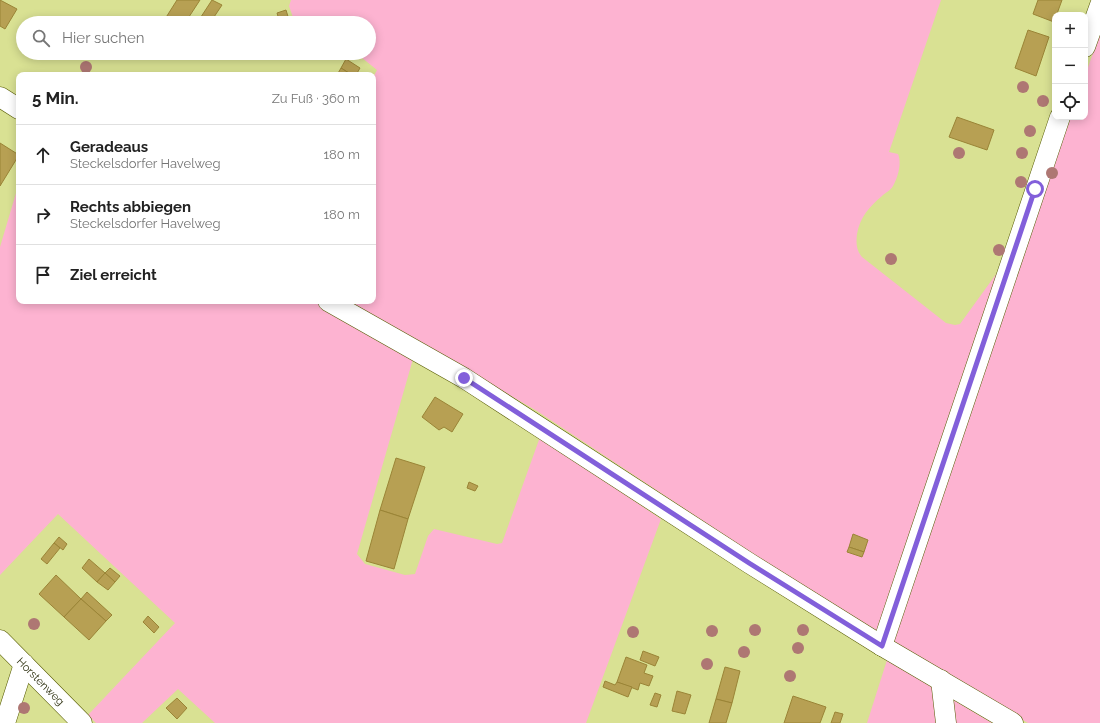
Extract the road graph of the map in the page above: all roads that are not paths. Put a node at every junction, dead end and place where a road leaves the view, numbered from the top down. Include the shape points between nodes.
1 (1100, 5) edge
2 (1088, 39) edge
3 (0, 97) edge
4 (16, 107) edge
5 (1059, 120) edge
6 (333, 304) edge
7 (0, 640) edge
8 (882, 646) junction
9 (24, 664) junction
10 (940, 680) junction
11 (5, 723) edge
12 (82, 723) edge
13 (946, 723) edge
14 (1013, 723) edge

1 - 2 street
3 - 4 street
5 - 8 street
6 - 8 street via 464,378
7 - 9 street, Horstenweg
8 - 10 street
9 - 11 street
9 - 12 street, Horstenweg
10 - 13 street
10 - 14 street

